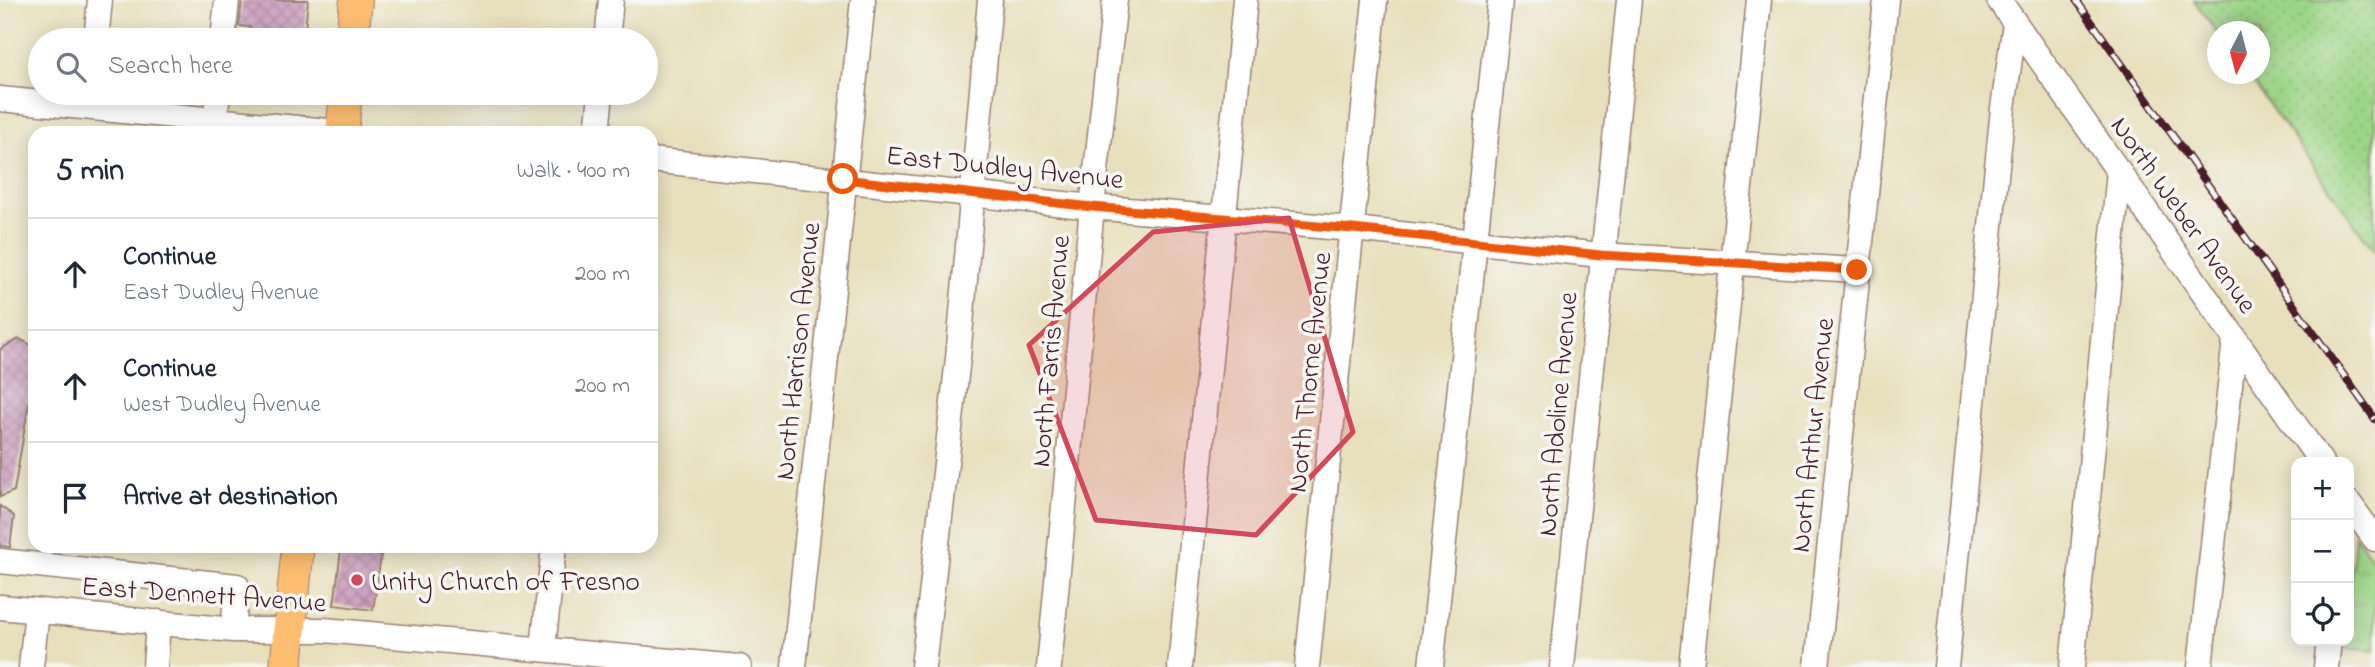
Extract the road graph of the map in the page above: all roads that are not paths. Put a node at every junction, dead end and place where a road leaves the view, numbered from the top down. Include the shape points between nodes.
1 (100, 0) edge
2 (227, 0) edge
3 (356, 0) edge
4 (611, 0) edge
5 (863, 0) edge
6 (990, 0) edge
7 (1115, 0) edge
8 (1245, 0) edge
9 (1375, 0) edge
10 (1500, 0) edge
11 (1629, 0) edge
12 (1759, 0) edge
13 (1886, 0) edge
14 (1999, 0) edge
15 (2015, 23) junction
16 (97, 28) edge
17 (224, 28) edge
18 (353, 28) edge
19 (608, 28) edge
20 (0, 99) edge
21 (28, 99) edge
22 (120, 105) edge
23 (217, 105) edge
24 (345, 105) edge
25 (600, 105) edge
26 (215, 121) junction
27 (268, 126) edge
28 (343, 126) edge
29 (598, 126) edge
30 (658, 161) edge
31 (2119, 171) junction
32 (843, 179) junction
33 (971, 193) junction
34 (1092, 207) junction
35 (1224, 218) junction
36 (1353, 229) junction
37 (1476, 241) junction
38 (1601, 255) junction
39 (1733, 262) junction
40 (1857, 270) junction
41 (2235, 338) junction
42 (2318, 457) edge
43 (2354, 510) edge
44 (2375, 539) edge
45 (297, 553) edge
46 (553, 553) edge
47 (0, 561) edge
48 (0, 607) edge
49 (37, 611) junction
50 (158, 622) junction
51 (233, 630) junction
52 (289, 630) junction
53 (2328, 646) edge
54 (544, 648) junction
55 (31, 667) edge
56 (155, 667) edge
57 (286, 667) edge
58 (739, 667) edge
59 (794, 667) edge
60 (923, 667) edge
61 (1049, 667) edge
62 (1180, 667) edge
63 (1307, 667) edge
64 (1432, 667) edge
65 (1562, 667) edge
66 (1690, 667) edge
67 (1817, 667) edge
68 (1946, 667) edge
69 (2072, 667) edge
70 (2200, 667) edge
71 (2326, 667) edge

1 - 16 street
2 - 17 street
3 - 18 main road
4 - 19 street
5 - 32 street, North Harrison Avenue
6 - 33 street
7 - 34 street, North Farris Avenue
8 - 35 street
9 - 36 street, North Thorne Avenue
10 - 37 street
11 - 38 street, North Adoline Avenue
12 - 39 street
13 - 40 street, North Arthur Avenue
14 - 15 street, North Weber Avenue
15 - 31 street, North Weber Avenue
15 - 68 street
20 - 21 street
22 - 26 street
23 - 26 street
24 - 28 main road
25 - 29 street
26 - 27 street
30 - 32 street, East Dudley Avenue
31 - 41 street, North Weber Avenue
31 - 69 street
32 - 33 street, East Dudley Avenue
32 - 59 street, North Harrison Avenue
33 - 34 street, East Dudley Avenue
33 - 60 street via 958,358
34 - 35 street, East Dudley Avenue
34 - 61 street, North Farris Avenue
35 - 36 street, East Dudley Avenue
35 - 62 street
36 - 37 street, East Dudley Avenue
36 - 63 street, North Thorne Avenue
37 - 38 street, East Dudley Avenue
37 - 64 street
38 - 39 street, East Dudley Avenue
38 - 65 street, North Adoline Avenue
39 - 40 street, East Dudley Avenue
39 - 66 street
40 - 67 street, North Arthur Avenue
41 - 42 street, North Weber Avenue
41 - 70 street
43 - 44 street
45 - 52 main road
46 - 54 street
47 - 51 street via 237,586
48 - 49 street, East Dennett Avenue
49 - 50 street, East Dennett Avenue
49 - 55 street
50 - 51 street, East Dennett Avenue
50 - 56 street
51 - 52 street, East Dennett Avenue
52 - 54 street, East Dennett Avenue
52 - 57 main road
53 - 71 street
54 - 58 street, East Dennett Avenue

